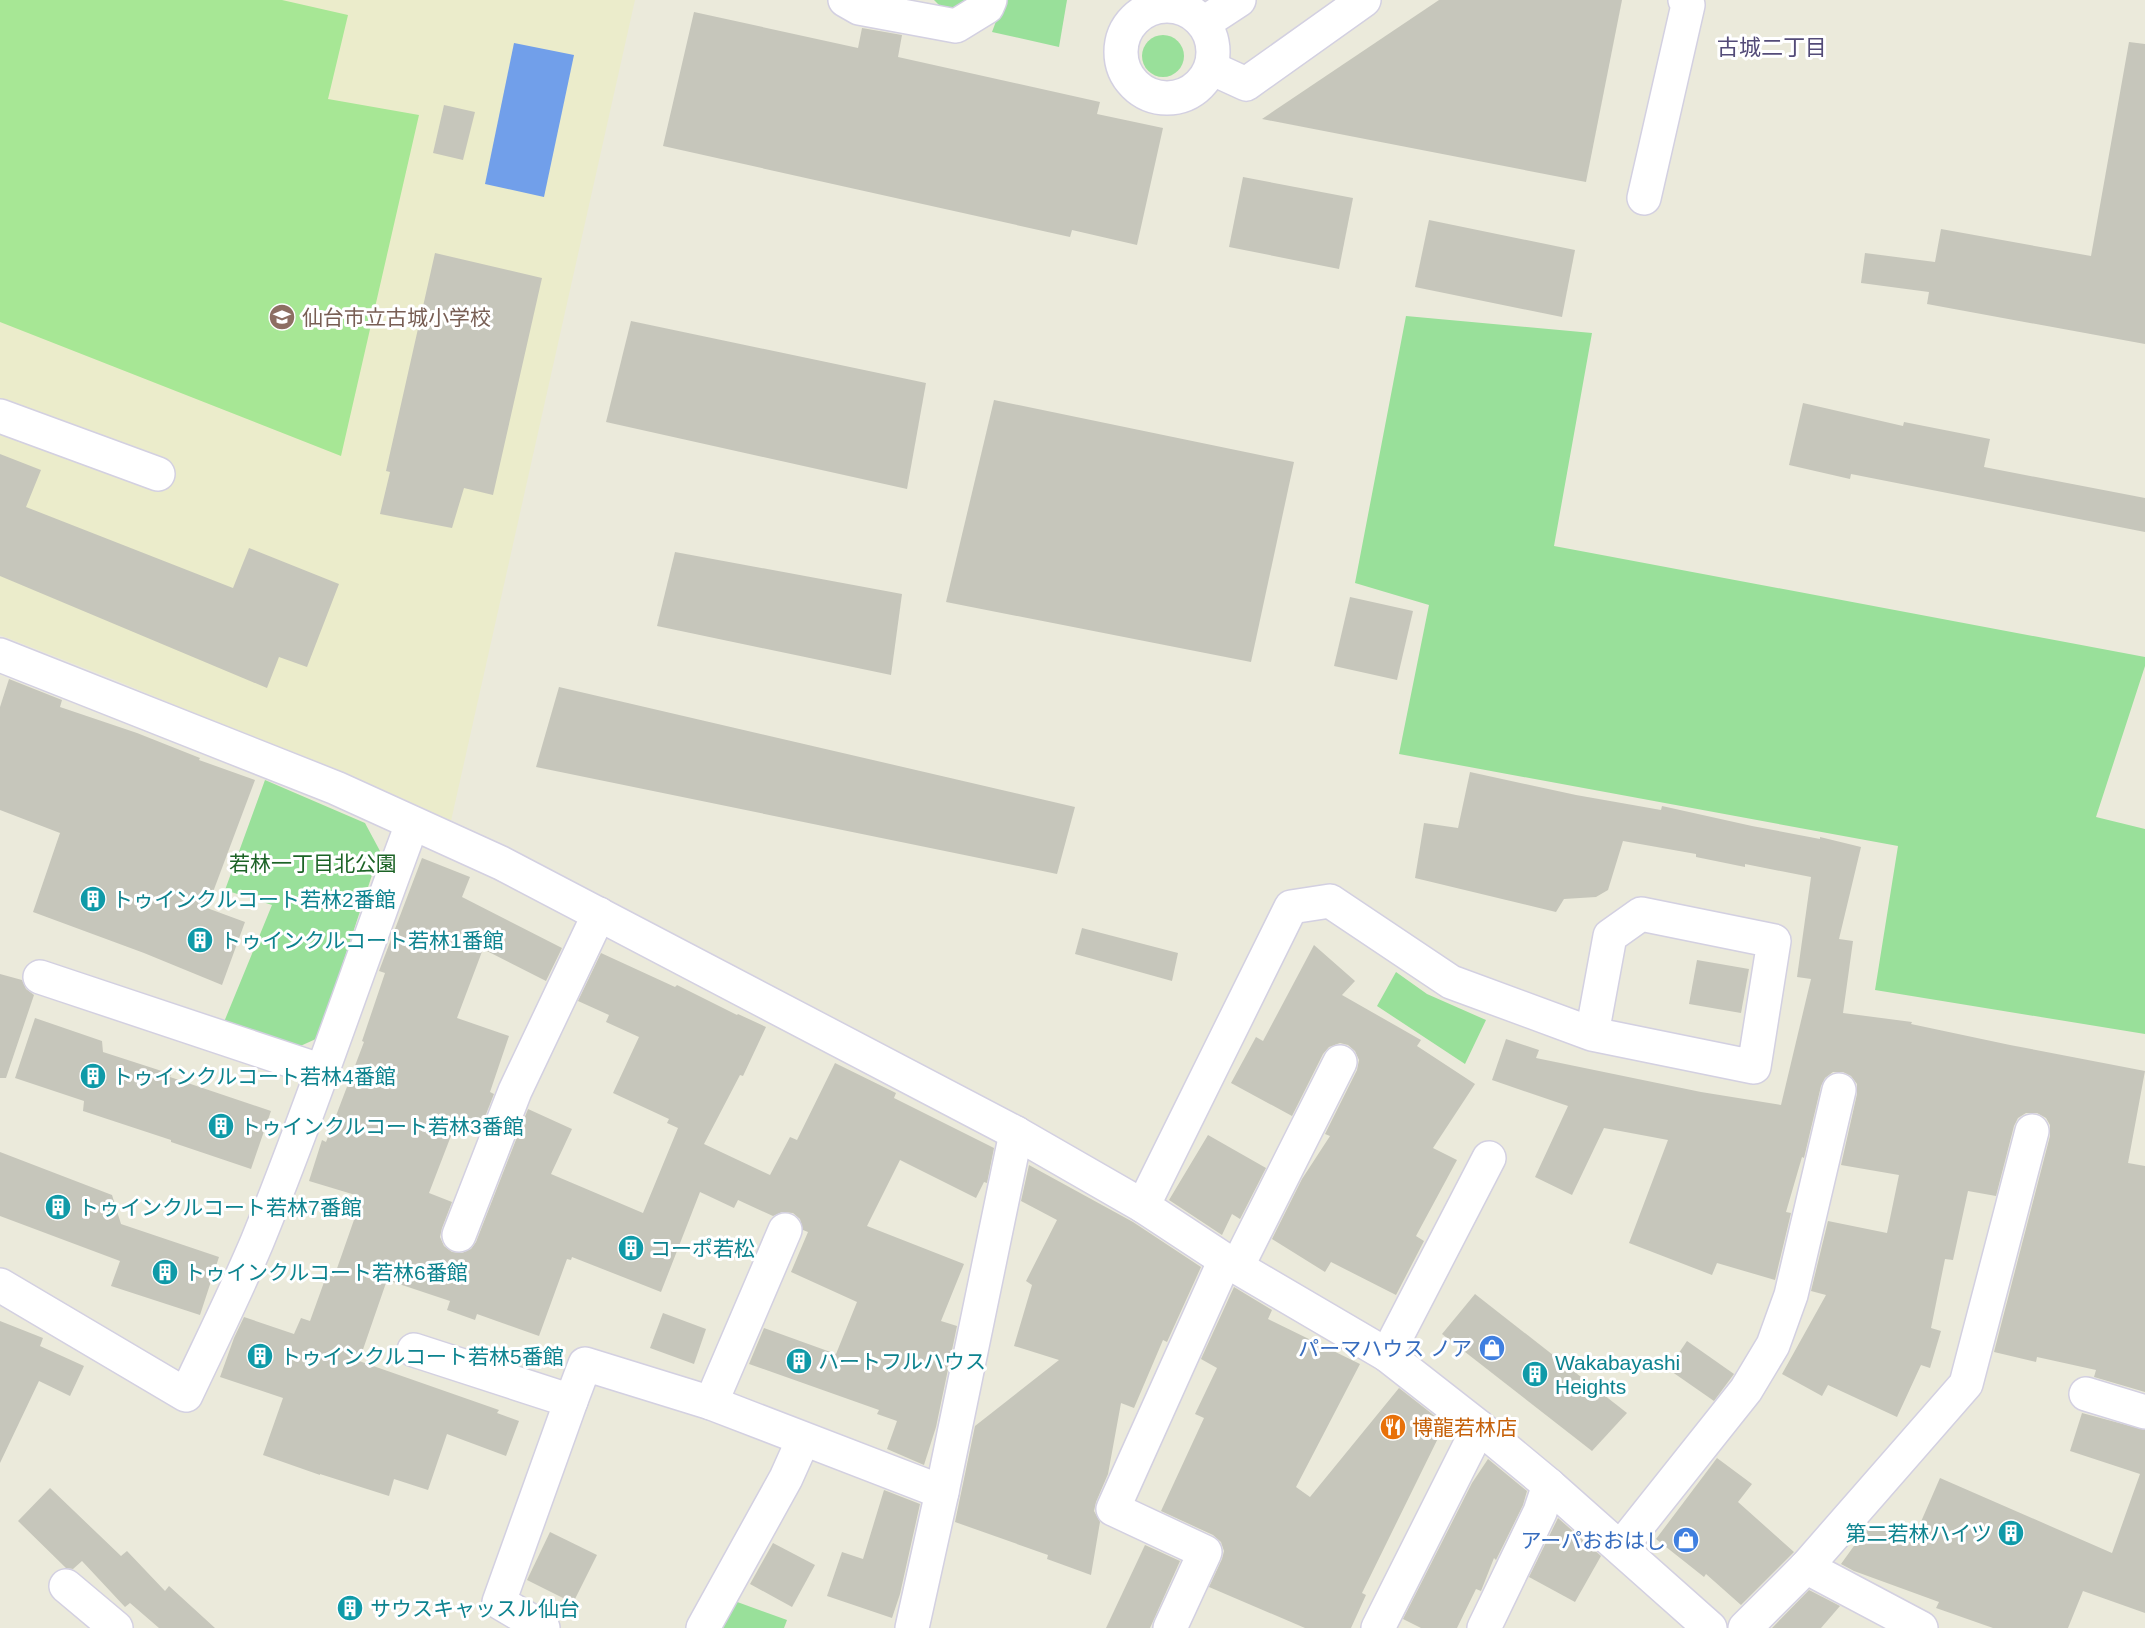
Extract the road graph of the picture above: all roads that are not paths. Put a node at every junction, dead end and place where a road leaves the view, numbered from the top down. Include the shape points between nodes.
1 (845, 0) edge
2 (990, 0) edge
3 (1239, 0) edge
4 (1365, 0) edge
5 (1685, 0) edge
6 (1135, 10) edge
7 (1203, 23) junction
8 (1211, 68) junction
9 (1644, 198) dead end
10 (0, 416) edge
11 (158, 474) dead end
12 (0, 655) edge
13 (412, 824) junction
14 (598, 914) junction
15 (40, 977) dead end
16 (1592, 1034) junction
17 (1340, 1062) dead end
18 (322, 1071) junction
19 (1839, 1090) dead end
20 (2032, 1131) dead end
21 (1016, 1133) junction
22 (1489, 1158) dead end
23 (1143, 1206) junction
24 (785, 1230) dead end
25 (459, 1235) dead end
26 (1231, 1263) junction
27 (0, 1285) edge
28 (414, 1350) dead end
29 (1387, 1355) junction
30 (2086, 1394) dead end
31 (571, 1401) junction
32 (711, 1403) junction
33 (2145, 1412) edge
34 (1479, 1427) junction
35 (803, 1440) junction
36 (1549, 1485) junction
37 (942, 1492) junction
38 (1621, 1547) junction
39 (1806, 1567) junction
40 (66, 1586) dead end
41 (116, 1628) edge
42 (543, 1628) edge
43 (703, 1628) edge
44 (912, 1628) edge
45 (1170, 1628) edge
46 (1378, 1628) edge
47 (1485, 1628) edge
48 (1710, 1628) edge
49 (1745, 1628) edge
50 (1921, 1628) edge

1 - 2 street via 859,8 956,26 987,7
3 - 7 street
4 - 8 street via 1246,84
5 - 9 street via 1688,5
6 - 7 street via 1177,7
6 - 8 street via 1121,47 1127,75 1136,86 1148,94 1177,98 1203,82
7 - 8 street via 1212,37
10 - 11 street
12 - 13 street via 336,788
13 - 14 street via 501,863
13 - 18 street
14 - 21 street
14 - 25 street via 515,1091
15 - 18 street
16 - 16 street via 1610,936 1641,915 1774,941 1754,1067
16 - 23 street via 1451,982 1330,901 1291,907
17 - 26 street
18 - 27 street via 236,1292 186,1395
19 - 38 street via 1791,1295 1773,1345 1746,1390
20 - 39 street via 1966,1384
21 - 23 street
21 - 37 street
22 - 29 street
23 - 26 street
24 - 32 street
26 - 29 street
26 - 45 street via 1113,1509 1204,1552
28 - 31 street
29 - 34 street
30 - 33 street
31 - 32 street via 585,1364
31 - 42 street via 499,1602
32 - 35 street
34 - 36 street
34 - 46 street
35 - 37 street
35 - 43 street
36 - 38 street
36 - 47 street
37 - 44 street
38 - 48 street
39 - 49 street
39 - 50 street
40 - 41 street

